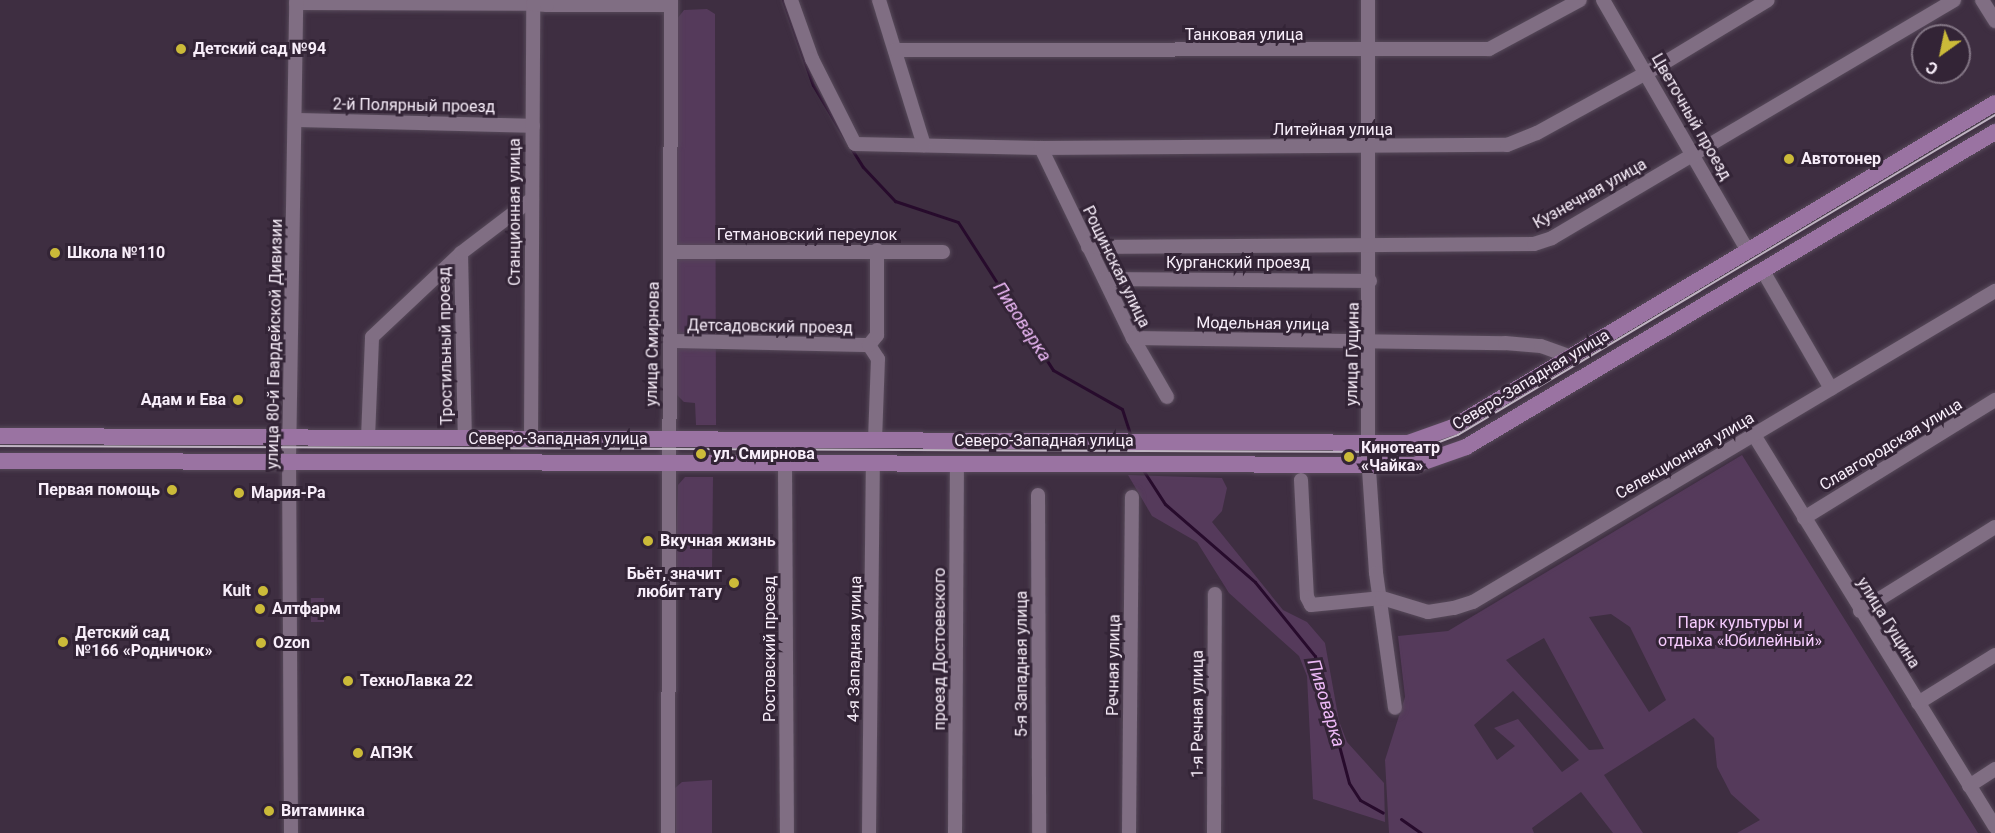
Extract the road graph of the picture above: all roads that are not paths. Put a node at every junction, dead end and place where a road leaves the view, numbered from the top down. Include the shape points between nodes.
1 (791, 0) edge
2 (879, 0) edge
3 (1368, 0) edge
4 (1580, 0) edge
5 (1604, 0) edge
6 (1768, 0) edge
7 (1954, 0) edge
8 (1982, 0) edge
9 (296, 1) edge
10 (671, 2) edge
11 (542, 3) edge
12 (1995, 21) edge
13 (895, 50) junction
14 (1369, 52) junction
15 (1647, 72) junction
16 (1995, 103) edge
17 (295, 120) junction
18 (533, 126) junction
19 (1995, 132) edge
20 (924, 145) junction
21 (1370, 147) junction
22 (1041, 148) junction
23 (1693, 155) junction
24 (532, 199) junction
25 (1370, 244) junction
26 (1088, 247) junction
27 (878, 250) junction
28 (1748, 251) junction
29 (671, 252) junction
30 (943, 252) dead end
31 (461, 253) junction
32 (1763, 270) junction
33 (1105, 279) junction
34 (1371, 280) junction
35 (1995, 291) edge
36 (1133, 338) junction
37 (670, 341) junction
38 (1371, 342) junction
39 (868, 345) junction
40 (1571, 357) junction
41 (1831, 389) junction
42 (1167, 397) dead end
43 (1995, 400) edge
44 (1754, 435) junction
45 (0, 436) edge
46 (290, 438) junction
47 (368, 438) junction
48 (465, 439) junction
49 (668, 439) junction
50 (531, 440) junction
51 (875, 440) junction
52 (1368, 442) junction
53 (0, 460) edge
54 (289, 462) junction
55 (669, 464) junction
56 (785, 464) junction
57 (873, 465) junction
58 (957, 465) junction
59 (1370, 466) junction
60 (1301, 480) dead end
61 (1038, 495) dead end
62 (1132, 497) dead end
63 (1804, 518) junction
64 (1995, 527) edge
65 (1215, 594) dead end
66 (1382, 598) junction
67 (1860, 611) junction
68 (1995, 655) edge
69 (1918, 704) junction
70 (1395, 708) dead end
71 (1995, 769) edge
72 (1969, 786) junction
73 (1995, 827) edge
74 (291, 833) edge
75 (668, 833) edge
76 (787, 833) edge
77 (869, 833) edge
78 (955, 833) edge
79 (1039, 833) edge
80 (1130, 833) edge
81 (1215, 833) edge

1 - 20 street, Литейная улица via 812,59 855,144
2 - 13 street
3 - 14 street, улица Гущина
4 - 14 street, Танковая улица via 1489,49
5 - 15 street, Цветочный проезд
6 - 15 street, Литейная улица
7 - 23 street, Кузнечная улица
8 - 12 street
9 - 11 street
9 - 17 street, улица 80-й Гвардейской Дивизии
10 - 11 street
10 - 29 street, улица Смирнова
11 - 18 street, Станционная улица
13 - 14 street, Танковая улица
13 - 20 street
14 - 21 street, улица Гущина
15 - 21 street, Литейная улица via 1507,146
15 - 23 street, Цветочный проезд
16 - 28 main road, Северо-Западная улица
17 - 18 street, 2-й Полярный проезд
17 - 46 street, улица 80-й Гвардейской Дивизии
18 - 24 street, Станционная улица
19 - 32 main road, Северо-Западная улица
20 - 22 street, Литейная улица
21 - 22 street, Литейная улица
21 - 25 street, улица Гущина
22 - 26 street, Рощинская улица
23 - 25 street, Кузнечная улица via 1552,238 1534,243
23 - 28 street, Цветочный проезд
24 - 31 street
24 - 50 street, Станционная улица
25 - 26 street, Кузнечная улица
25 - 34 street, улица Гущина
26 - 33 street, Рощинская улица
27 - 29 street, Гетмановский переулок
27 - 30 street, Гетмановский переулок
27 - 39 street via 878,335
28 - 40 main road, Северо-Западная улица
29 - 37 street, улица Смирнова
31 - 47 street via 372,337
31 - 48 street, Тростильный проезд
32 - 41 street
32 - 59 main road, Северо-Западная улица via 1451,455 1415,465
33 - 34 street, Курганский проезд
33 - 36 street, Рощинская улица
34 - 38 street, улица Гущина
35 - 41 street, Селекционная улица
36 - 38 street, Модельная улица
36 - 42 street, Рощинская улица
37 - 39 street, Детсадовский проезд
37 - 49 street, улица Смирнова
38 - 40 street, Модельная улица via 1514,343 1541,346
38 - 52 street, улица Гущина
39 - 51 street via 878,360
40 - 52 main road, Северо-Западная улица via 1439,434 1408,443
41 - 44 street, Селекционная улица
43 - 63 street, Славгородская улица
44 - 63 street, улица Гущина
44 - 66 street, Селекционная улица via 1473,602 1428,612
45 - 46 main road, Северо-Западная улица
46 - 47 main road, Северо-Западная улица
46 - 54 street, улица 80-й Гвардейской Дивизии
47 - 48 main road, Северо-Западная улица
48 - 50 main road, Северо-Западная улица
49 - 50 main road, Северо-Западная улица
49 - 51 main road, Северо-Западная улица
49 - 55 street, улица Смирнова
51 - 52 main road, Северо-Западная улица
52 - 59 street, улица Гущина
53 - 54 main road, Северо-Западная улица
54 - 55 main road, Северо-Западная улица
54 - 74 street, улица 80-й Гвардейской Дивизии
55 - 56 main road, Северо-Западная улица
55 - 75 street, улица Смирнова
56 - 57 main road, Северо-Западная улица
56 - 76 street, Ростовский проезд
57 - 58 main road, Северо-Западная улица
57 - 77 street, 4-я Западная улица
58 - 59 main road, Северо-Западная улица
58 - 78 street, проезд Достоевского
59 - 66 street, улица Гущина via 1376,573
60 - 66 street via 1307,597 1311,605
61 - 79 street, 5-я Западная улица
62 - 80 street, Речная улица
63 - 67 street, улица Гущина
64 - 67 street
65 - 81 street, 1-я Речная улица
66 - 70 street, улица Гущина
67 - 69 street, улица Гущина
68 - 69 street
69 - 72 street, улица Гущина
71 - 72 street
72 - 73 street, улица Гущина

